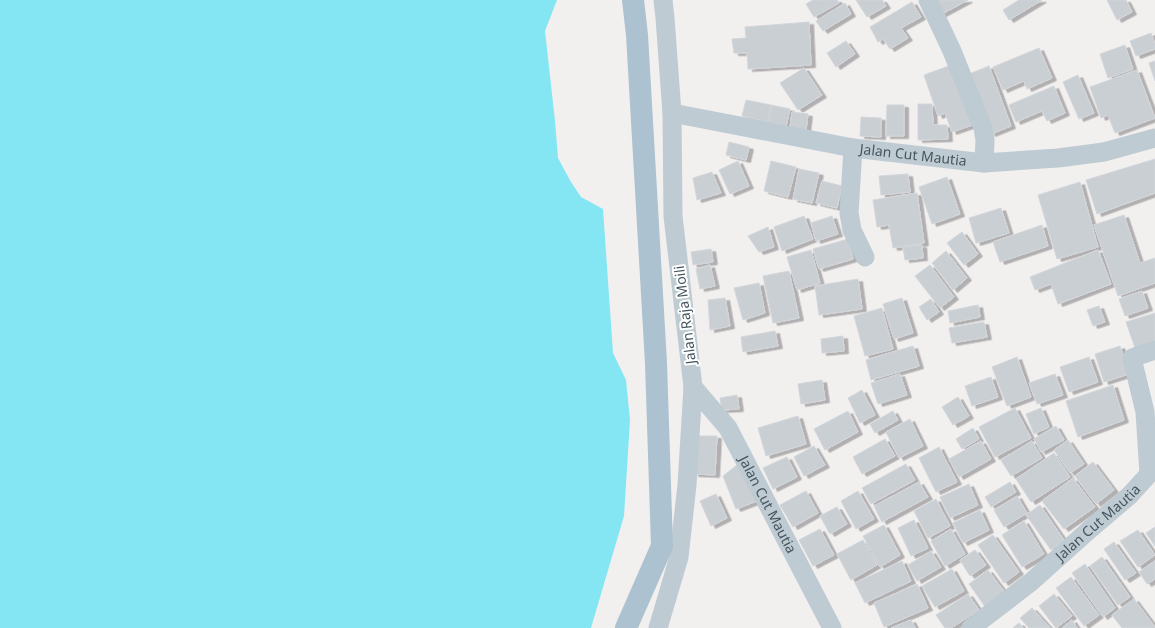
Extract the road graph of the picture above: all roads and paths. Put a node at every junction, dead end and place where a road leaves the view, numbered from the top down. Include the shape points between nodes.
1 (633, 0) edge
2 (663, 0) edge
3 (928, 0) edge
4 (672, 114) junction
5 (1155, 138) edge
6 (853, 148) junction
7 (984, 162) junction
8 (865, 257) dead end
9 (1155, 350) edge
10 (694, 387) junction
11 (626, 628) edge
12 (658, 628) edge
13 (832, 628) edge
14 (971, 628) edge

1 - 11 main road via 656,355 662,546
2 - 4 street, Jalan Raja Moili
3 - 7 street via 983,128
4 - 6 street, Jalan Cut Mautia
4 - 10 street, Jalan Raja Moili via 673,216
5 - 7 street, Jalan Cut Mautia via 1104,152 1058,158
6 - 7 street, Jalan Cut Mautia
6 - 8 street via 850,213 852,230
9 - 14 street, Jalan Cut Mautia via 1132,358 1145,412 1149,474 1130,495 1031,582
10 - 12 street, Jalan Raja Moili via 679,557
10 - 13 street, Jalan Cut Mautia via 728,428

